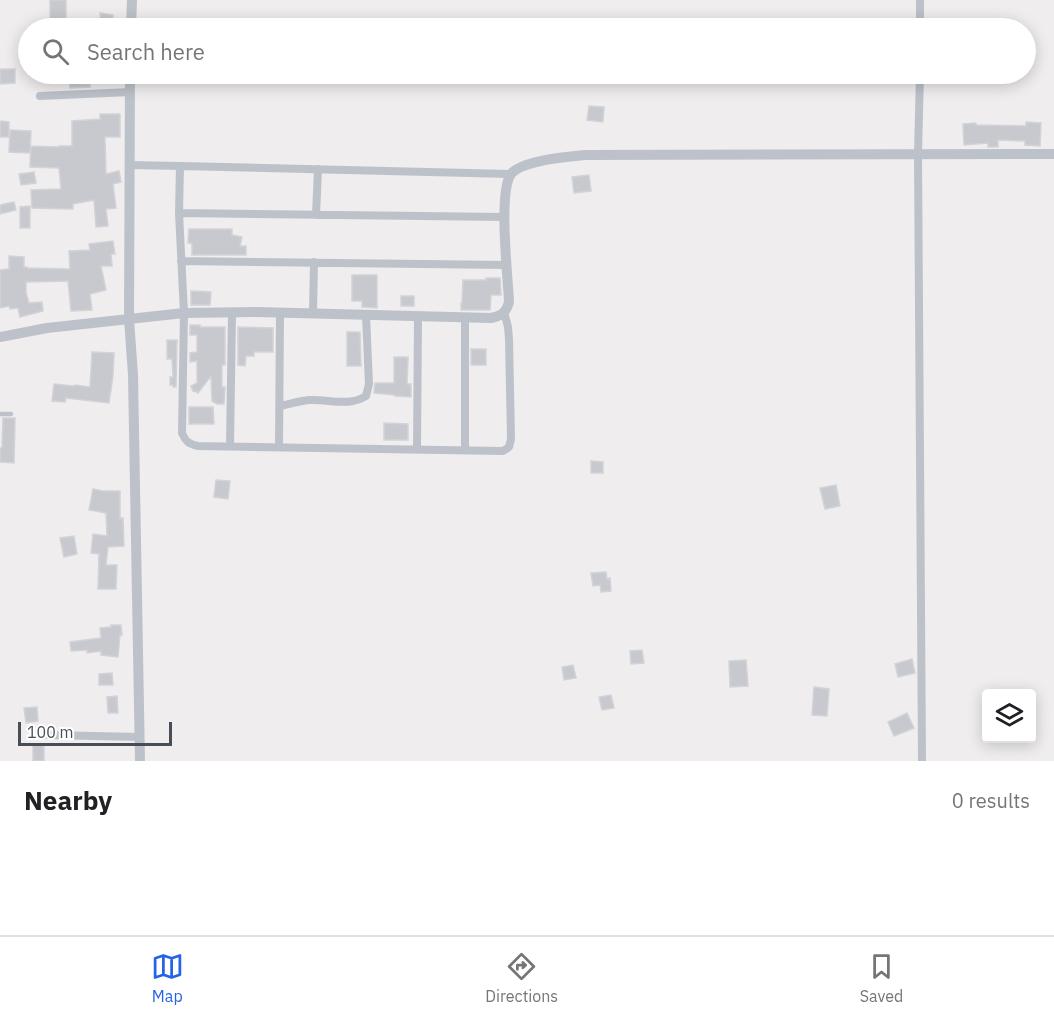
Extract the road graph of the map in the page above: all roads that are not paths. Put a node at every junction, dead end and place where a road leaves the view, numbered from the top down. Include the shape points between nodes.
1 (132, 0) edge
2 (920, 0) edge
3 (131, 18) edge
4 (920, 18) edge
5 (130, 84) edge
6 (920, 84) edge
7 (130, 92) junction
8 (40, 96) dead end
9 (918, 154) junction
10 (1054, 154) edge
11 (130, 165) junction
12 (180, 166) junction
13 (318, 169) junction
14 (511, 174) junction
15 (179, 213) junction
16 (316, 215) junction
17 (504, 217) junction
18 (181, 261) junction
19 (315, 262) junction
20 (507, 265) junction
21 (504, 312) junction
22 (184, 313) junction
23 (232, 313) junction
24 (280, 313) junction
25 (313, 314) junction
26 (366, 315) junction
27 (418, 316) junction
28 (465, 317) junction
29 (129, 320) junction
30 (0, 337) edge
31 (280, 406) junction
32 (0, 414) edge
33 (11, 414) dead end
34 (230, 446) junction
35 (279, 447) junction
36 (417, 449) junction
37 (465, 450) junction
38 (48, 735) dead end
39 (140, 737) junction
40 (140, 761) edge
41 (922, 761) edge

1 - 3 street
2 - 4 street
5 - 7 street
6 - 9 street
7 - 8 street
7 - 11 street
9 - 10 street
9 - 14 street via 585,155 545,160
9 - 41 street
11 - 12 street
11 - 29 street
12 - 13 street
12 - 15 street
13 - 14 street
13 - 16 street
14 - 17 street
15 - 16 street
15 - 18 street
16 - 17 street
17 - 20 street
18 - 19 street
18 - 22 street
19 - 20 street
19 - 25 street
20 - 21 street via 509,302
21 - 28 street via 500,317
21 - 37 street via 509,339 509,447 503,451
22 - 23 street
22 - 29 street
22 - 34 street via 182,433 189,444
23 - 24 street
23 - 34 street
24 - 25 street
24 - 31 street
25 - 26 street
26 - 27 street
26 - 31 street via 366,396 355,402 312,400
27 - 28 street
27 - 36 street
28 - 37 street
29 - 30 street
29 - 39 street
31 - 35 street
32 - 33 lane
34 - 35 street
35 - 36 street
36 - 37 street
38 - 39 street
39 - 40 street

